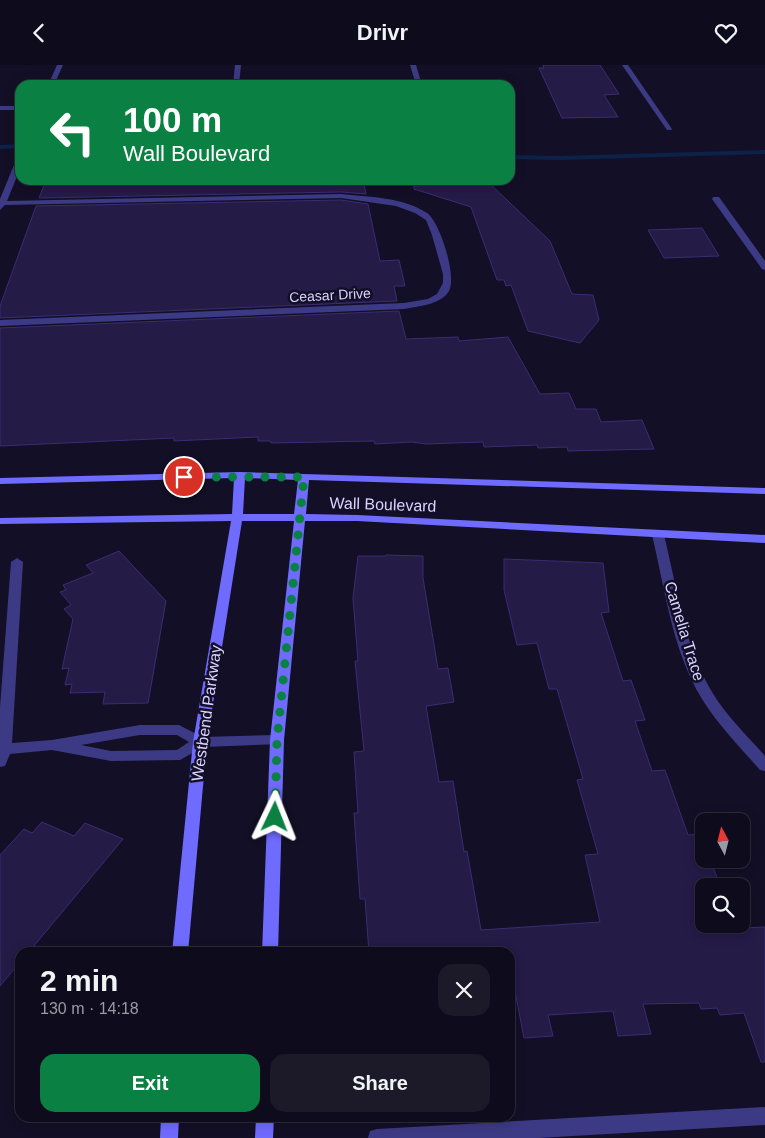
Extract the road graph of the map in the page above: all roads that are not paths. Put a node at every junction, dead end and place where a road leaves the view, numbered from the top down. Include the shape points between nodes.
1 (60, 65) edge
2 (238, 65) edge
3 (413, 65) edge
4 (625, 65) edge
5 (53, 80) edge
6 (236, 80) edge
7 (418, 80) edge
8 (0, 108) edge
9 (15, 108) edge
10 (669, 129) dead end
11 (15, 172) edge
12 (716, 199) dead end
13 (1, 206) edge
14 (765, 267) edge
15 (0, 323) edge
16 (240, 475) junction
17 (304, 477) junction
18 (0, 481) edge
19 (765, 491) edge
20 (236, 517) junction
21 (300, 517) junction
22 (0, 521) edge
23 (658, 535) junction
24 (765, 539) edge
25 (17, 562) dead end
26 (277, 740) junction
27 (200, 742) junction
28 (52, 745) junction
29 (2, 755) edge
30 (765, 766) edge
31 (181, 947) edge
32 (270, 947) edge
33 (765, 1116) edge
34 (170, 1122) edge
35 (265, 1122) edge
36 (169, 1138) edge
37 (264, 1138) edge
38 (377, 1138) edge

1 - 5 street
2 - 6 street
3 - 7 street
4 - 10 street
8 - 9 street
11 - 13 street
12 - 14 street
13 - 15 street, Ceasar Drive via 341,196 377,201 399,205 426,216 432,225 449,284 443,295 428,303 404,306
16 - 17 street, Wall Boulevard
16 - 18 street, Wall Boulevard
16 - 20 street, Westbend Parkway
17 - 19 street, Wall Boulevard
17 - 21 street
20 - 21 street, Wall Boulevard
20 - 22 street, Wall Boulevard
20 - 27 street, Westbend Parkway
21 - 23 street, Wall Boulevard
21 - 26 street
23 - 24 street, Wall Boulevard
23 - 30 street, Camelia Trace via 688,650 702,686 723,717
25 - 29 street
26 - 27 street
26 - 32 street
27 - 28 street via 180,730 140,730
27 - 28 street via 180,755 111,756
27 - 31 street, Westbend Parkway
28 - 29 street
33 - 38 street
34 - 36 street
35 - 37 street

